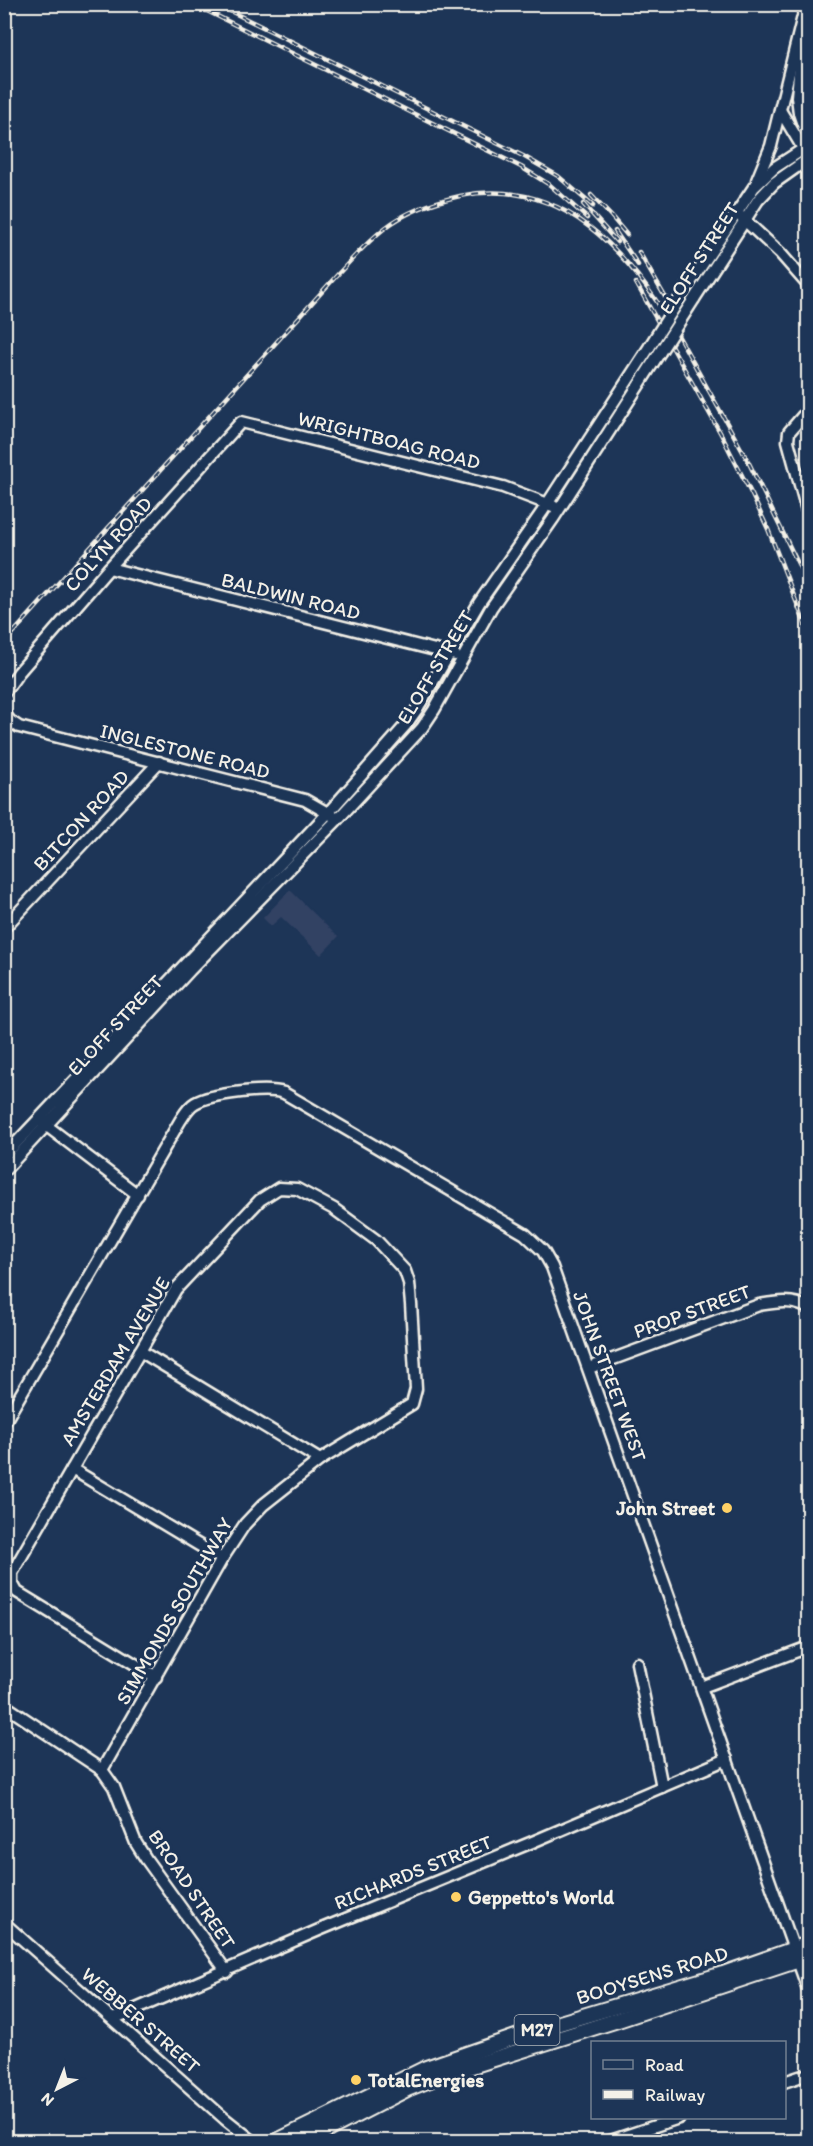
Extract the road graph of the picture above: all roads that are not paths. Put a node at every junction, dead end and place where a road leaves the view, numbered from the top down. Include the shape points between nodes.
1 (806, 4) edge
2 (801, 32) junction
3 (780, 110) junction
4 (808, 139) edge
5 (807, 153) edge
6 (753, 187) junction
7 (740, 216) junction
8 (808, 285) edge
9 (618, 396) junction
10 (627, 402) junction
11 (808, 410) edge
12 (242, 422) joint
13 (545, 507) junction
14 (556, 514) junction
15 (808, 514) edge
16 (109, 568) junction
17 (500, 573) junction
18 (511, 580) junction
19 (448, 655) junction
20 (464, 656) junction
21 (4, 693) edge
22 (4, 713) edge
23 (159, 762) junction
24 (328, 812) junction
25 (338, 820) junction
26 (244, 907) junction
27 (4, 928) edge
28 (43, 1124) junction
29 (4, 1156) edge
30 (4, 1171) edge
31 (138, 1195) junction
32 (808, 1308) edge
33 (140, 1351) junction
34 (589, 1368) junction
35 (412, 1404) joint
36 (4, 1423) edge
37 (320, 1460) junction
38 (72, 1469) junction
39 (222, 1559) junction
40 (808, 1647) edge
41 (637, 1664) dead end
42 (156, 1677) junction
43 (702, 1687) junction
44 (4, 1705) edge
45 (727, 1758) junction
46 (102, 1770) junction
47 (662, 1787) junction
48 (4, 1923) edge
49 (808, 1944) edge
50 (800, 1956) edge
51 (227, 1972) junction
52 (808, 1989) edge
53 (113, 2019) junction
54 (808, 2074) edge
55 (786, 2081) edge
56 (676, 2119) edge
57 (254, 2142) edge
58 (275, 2142) edge
59 (304, 2142) edge
60 (607, 2142) edge

1 - 2 street
2 - 3 street
2 - 4 street via 797,97
3 - 5 street
3 - 6 street via 771,146
5 - 6 street, ELOFF STREET via 774,168
5 - 7 street, ELOFF STREET
6 - 7 street, ELOFF STREET
7 - 8 street
7 - 9 street, ELOFF STREET, bridge via 684,292
7 - 10 street, ELOFF STREET, bridge via 694,299
9 - 10 street
9 - 13 street, ELOFF STREET
10 - 14 street, ELOFF STREET
11 - 15 street via 789,432 788,441
12 - 13 street, WRIGHTBOAG ROAD via 477,480 528,495
12 - 16 street, COLYN ROAD
13 - 14 street, WRIGHTBOAG ROAD
13 - 17 street, ELOFF STREET
14 - 18 street, ELOFF STREET
16 - 19 street, BALDWIN ROAD
16 - 21 street, COLYN ROAD
17 - 18 street
17 - 19 street, ELOFF STREET
18 - 20 street, ELOFF STREET
19 - 20 street, BALDWIN ROAD
19 - 24 street, ELOFF STREET via 405,726
20 - 25 street, ELOFF STREET via 422,728
22 - 23 street, INGLESTONE ROAD via 19,727
23 - 24 street, INGLESTONE ROAD via 305,800
23 - 27 street, BITCON ROAD
24 - 25 street, INGLESTONE ROAD
24 - 26 street, ELOFF STREET
25 - 26 street, ELOFF STREET
26 - 28 street, ELOFF STREET
28 - 29 street, ELOFF STREET
28 - 30 street, ELOFF STREET
28 - 31 street
31 - 34 street, JOHN STREET WEST via 180,1121 197,1102 267,1090 284,1093 531,1239 552,1267
31 - 36 street, JOHN STREET WEST
32 - 34 street, PROP STREET via 778,1301 759,1305
33 - 35 street, AMSTERDAM AVENUE via 176,1289 260,1200 279,1188 297,1189 358,1225 405,1271 416,1389
33 - 37 street
33 - 38 street, AMSTERDAM AVENUE
34 - 43 street, JOHN STREET WEST
35 - 37 street, SIMMONDS SOUTHWAY
37 - 39 street, SIMMONDS SOUTHWAY via 253,1515
38 - 39 street
38 - 42 street, AMSTERDAM AVENUE via 14,1569 11,1577 17,1592
39 - 42 street, SIMMONDS SOUTHWAY
40 - 43 street
41 - 47 street
42 - 46 street, SIMMONDS SOUTHWAY
43 - 45 street, JOHN STREET WEST
44 - 46 street, BROAD STREET
45 - 47 street, RICHARDS STREET
45 - 50 street, JOHN STREET WEST
46 - 51 street, BROAD STREET via 114,1787 136,1843
47 - 51 street, RICHARDS STREET
48 - 53 street, WEBBER STREET
49 - 50 main road, BOOYSENS ROAD / M27
50 - 52 street, JOHN STREET WEST
50 - 58 main road, BOOYSENS ROAD / M27 via 533,2031 426,2068
50 - 59 main road, BOOYSENS ROAD / M27 via 440,2076
51 - 53 street, RICHARDS STREET
53 - 57 street, WEBBER STREET
54 - 55 street
56 - 60 street

